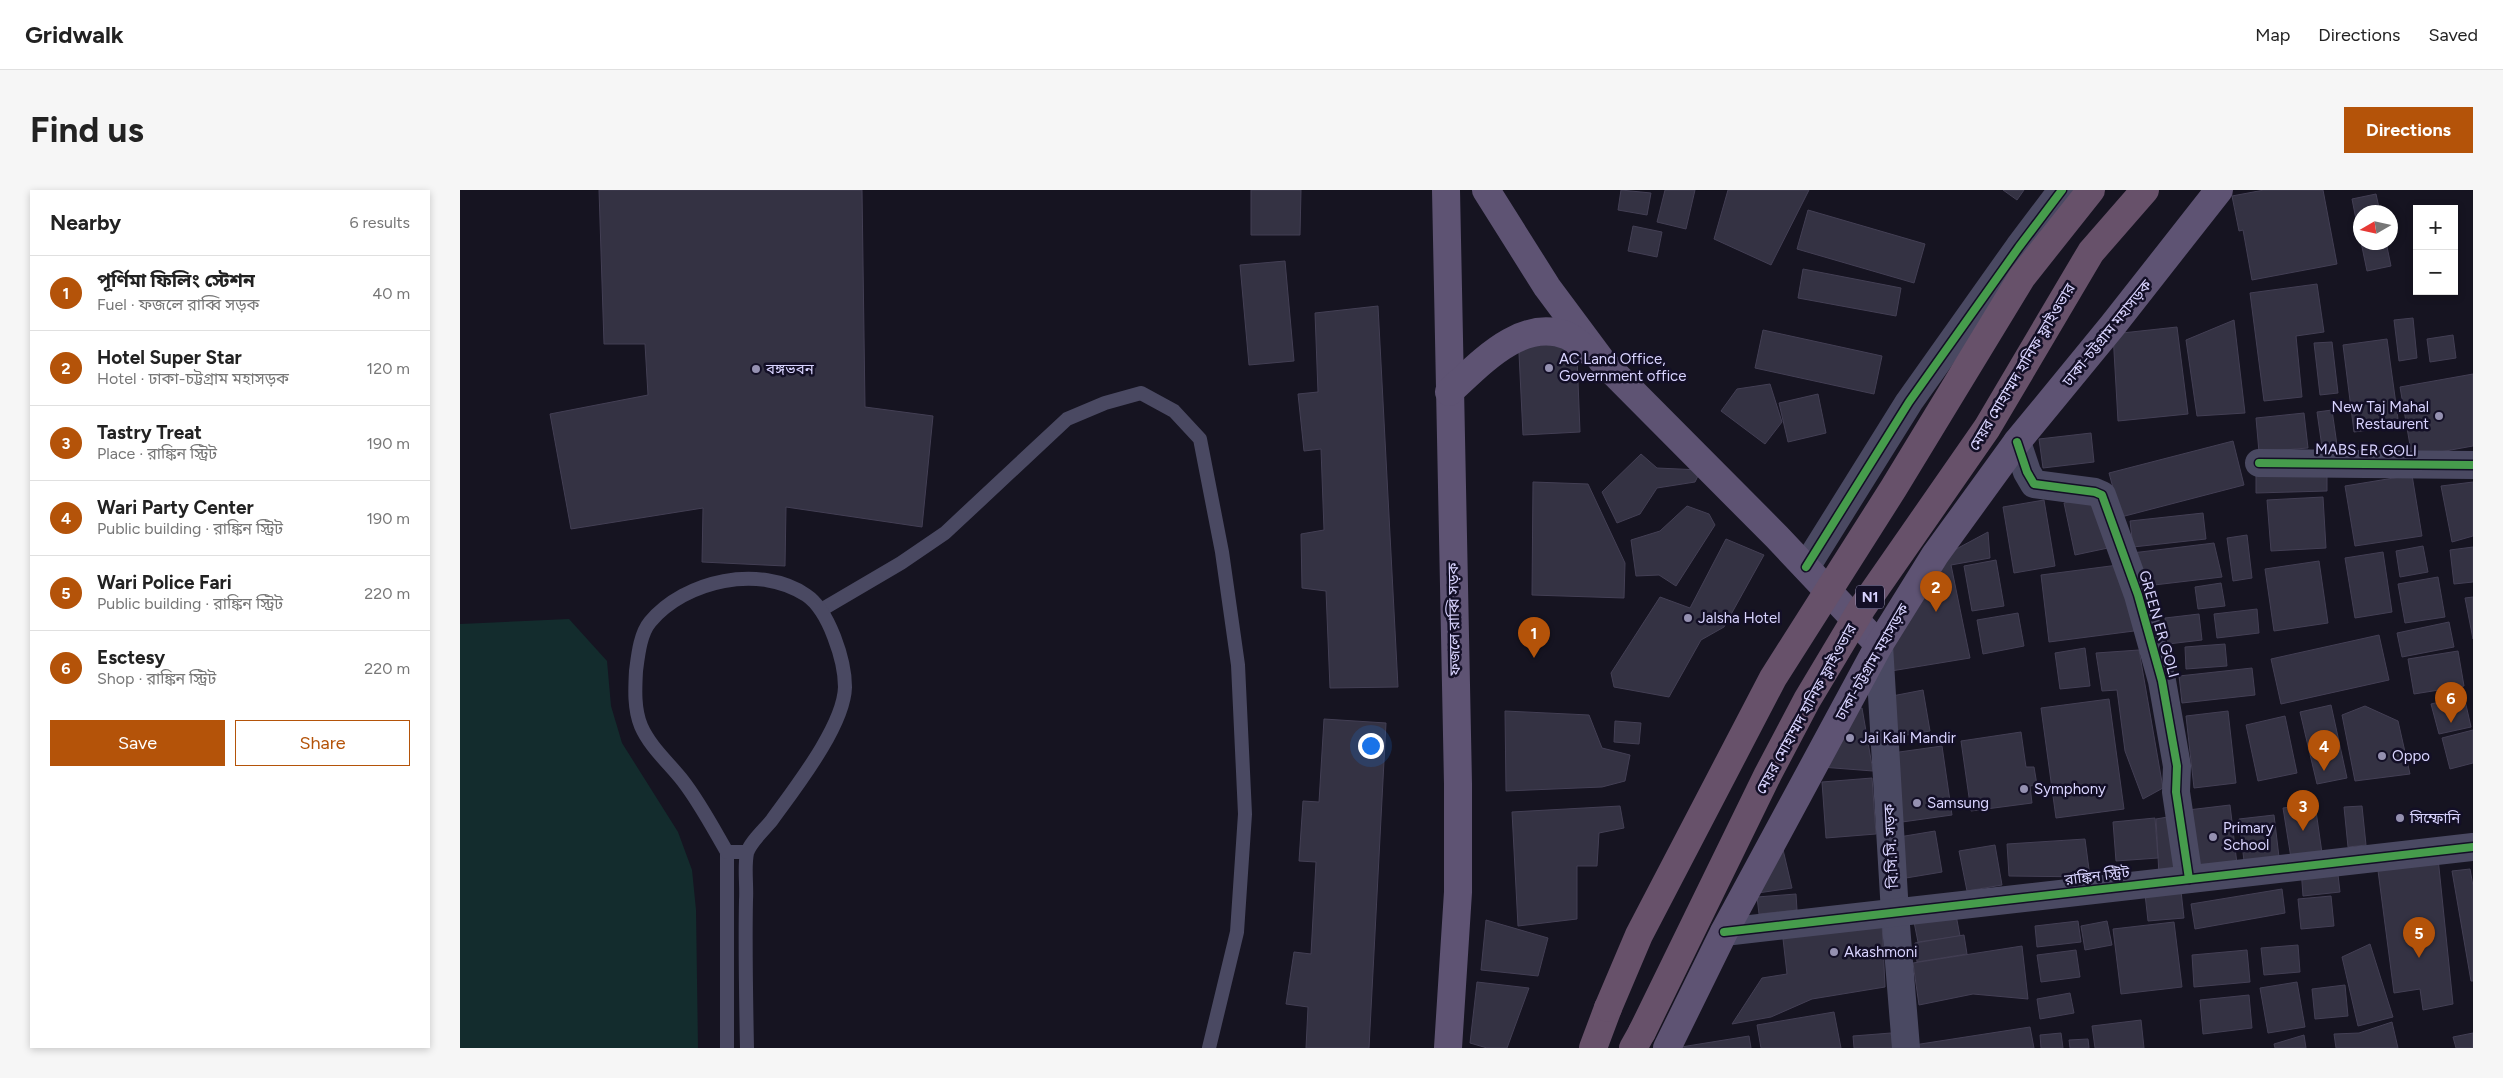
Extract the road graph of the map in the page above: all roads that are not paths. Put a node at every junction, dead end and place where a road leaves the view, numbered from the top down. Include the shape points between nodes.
1 (1446, 190) edge
2 (1486, 190) edge
3 (2062, 190) edge
4 (2091, 190) edge
5 (2145, 190) edge
6 (2219, 190) edge
7 (1602, 361) junction
8 (1449, 392) junction
9 (2017, 442) junction
10 (2259, 463) dead end
11 (2473, 465) edge
12 (1806, 567) junction
13 (821, 610) junction
14 (1879, 645) junction
15 (2473, 847) edge
16 (727, 852) junction
17 (747, 852) junction
18 (2189, 879) junction
19 (1895, 913) junction
20 (1724, 932) junction
21 (727, 1042) edge
22 (747, 1042) edge
23 (1209, 1048) edge
24 (1448, 1048) edge
25 (1593, 1048) edge
26 (1633, 1048) edge
27 (1668, 1048) edge
28 (1906, 1048) edge

1 - 8 main road, ফজলে রাব্বি সড়ক
2 - 7 main road via 1546,287
3 - 12 street via 1909,402
4 - 25 highway, N1, bridge via 2022,277 1773,678 1639,935
5 - 26 highway, মেয়র মোহাম্মদ হানিফ ফ্লাইওভার / N1, bridge via 2091,252 1987,428 1862,608 1768,774
6 - 9 main road, ঢাকা-চট্টগ্রাম মহাসড়ক
7 - 8 main road via 1568,336 1550,333 1526,335 1482,362
7 - 12 main road
8 - 24 main road, ফজলে রাব্বি সড়ক via 1458,892
9 - 14 main road, ঢাকা-চট্টগ্রাম মহাসড়ক via 1935,554
9 - 18 street, GREEN ER GOLI via 2034,484 2102,495 2138,595 2162,681 2177,766 2176,792
10 - 11 street, MABS ER GOLI
12 - 14 main road
13 - 16 lane via 808,596 790,586 734,579 708,585 682,597 648,624 638,654 635,688 641,726 697,800
13 - 17 lane via 842,660 845,688 840,712 810,766
13 - 23 lane via 945,533 1067,419 1141,393 1174,411 1200,439 1222,552 1238,665 1245,814 1237,932
14 - 19 street, বি.সি.সি. সড়ক
14 - 20 main road, ঢাকা-চট্টগ্রাম মহাসড়ক
15 - 18 street, রাঙ্কিন স্ট্রিট
16 - 17 lane
16 - 21 lane
17 - 22 lane
18 - 19 street, রাঙ্কিন স্ট্রিট
19 - 20 street, রাঙ্কিন স্ট্রিট
19 - 28 street, বি.সি.সি. সড়ক
20 - 27 main road, ঢাকা-চট্টগ্রাম মহাসড়ক
21 - 22 lane

